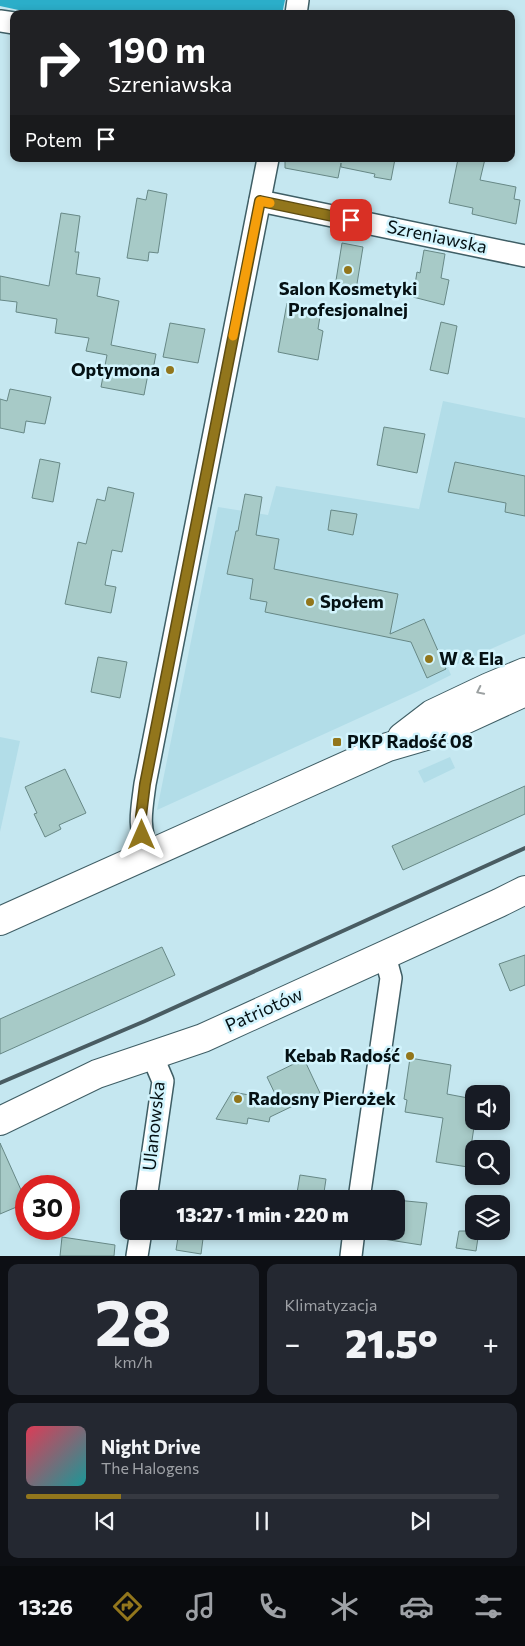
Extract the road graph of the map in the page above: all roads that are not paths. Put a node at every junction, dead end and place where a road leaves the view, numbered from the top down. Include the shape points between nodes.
1 (267, 162) edge
2 (260, 201) junction
3 (525, 256) edge
4 (525, 672) edge
5 (525, 692) edge
6 (388, 747) junction
7 (148, 854) junction
8 (525, 890) edge
9 (0, 921) edge
10 (385, 956) junction
11 (152, 1055) junction
12 (0, 1121) edge
13 (147, 1190) edge
14 (360, 1190) edge
15 (140, 1240) edge
16 (353, 1240) edge
17 (137, 1256) edge
18 (351, 1256) edge

1 - 2 street
2 - 3 street, Szreniawska
2 - 7 street via 145,784 140,826
4 -> 6 main road via 432,714
5 - 6 main road via 436,734
6 - 7 main road
7 - 9 main road
8 - 10 main road, Patriotów
10 - 11 main road, Patriotów via 203,1038
10 - 14 street via 391,978
11 - 12 main road, Patriotów via 98,1074
11 - 13 street, Ulanowska via 163,1081
15 - 17 street
16 - 18 street

